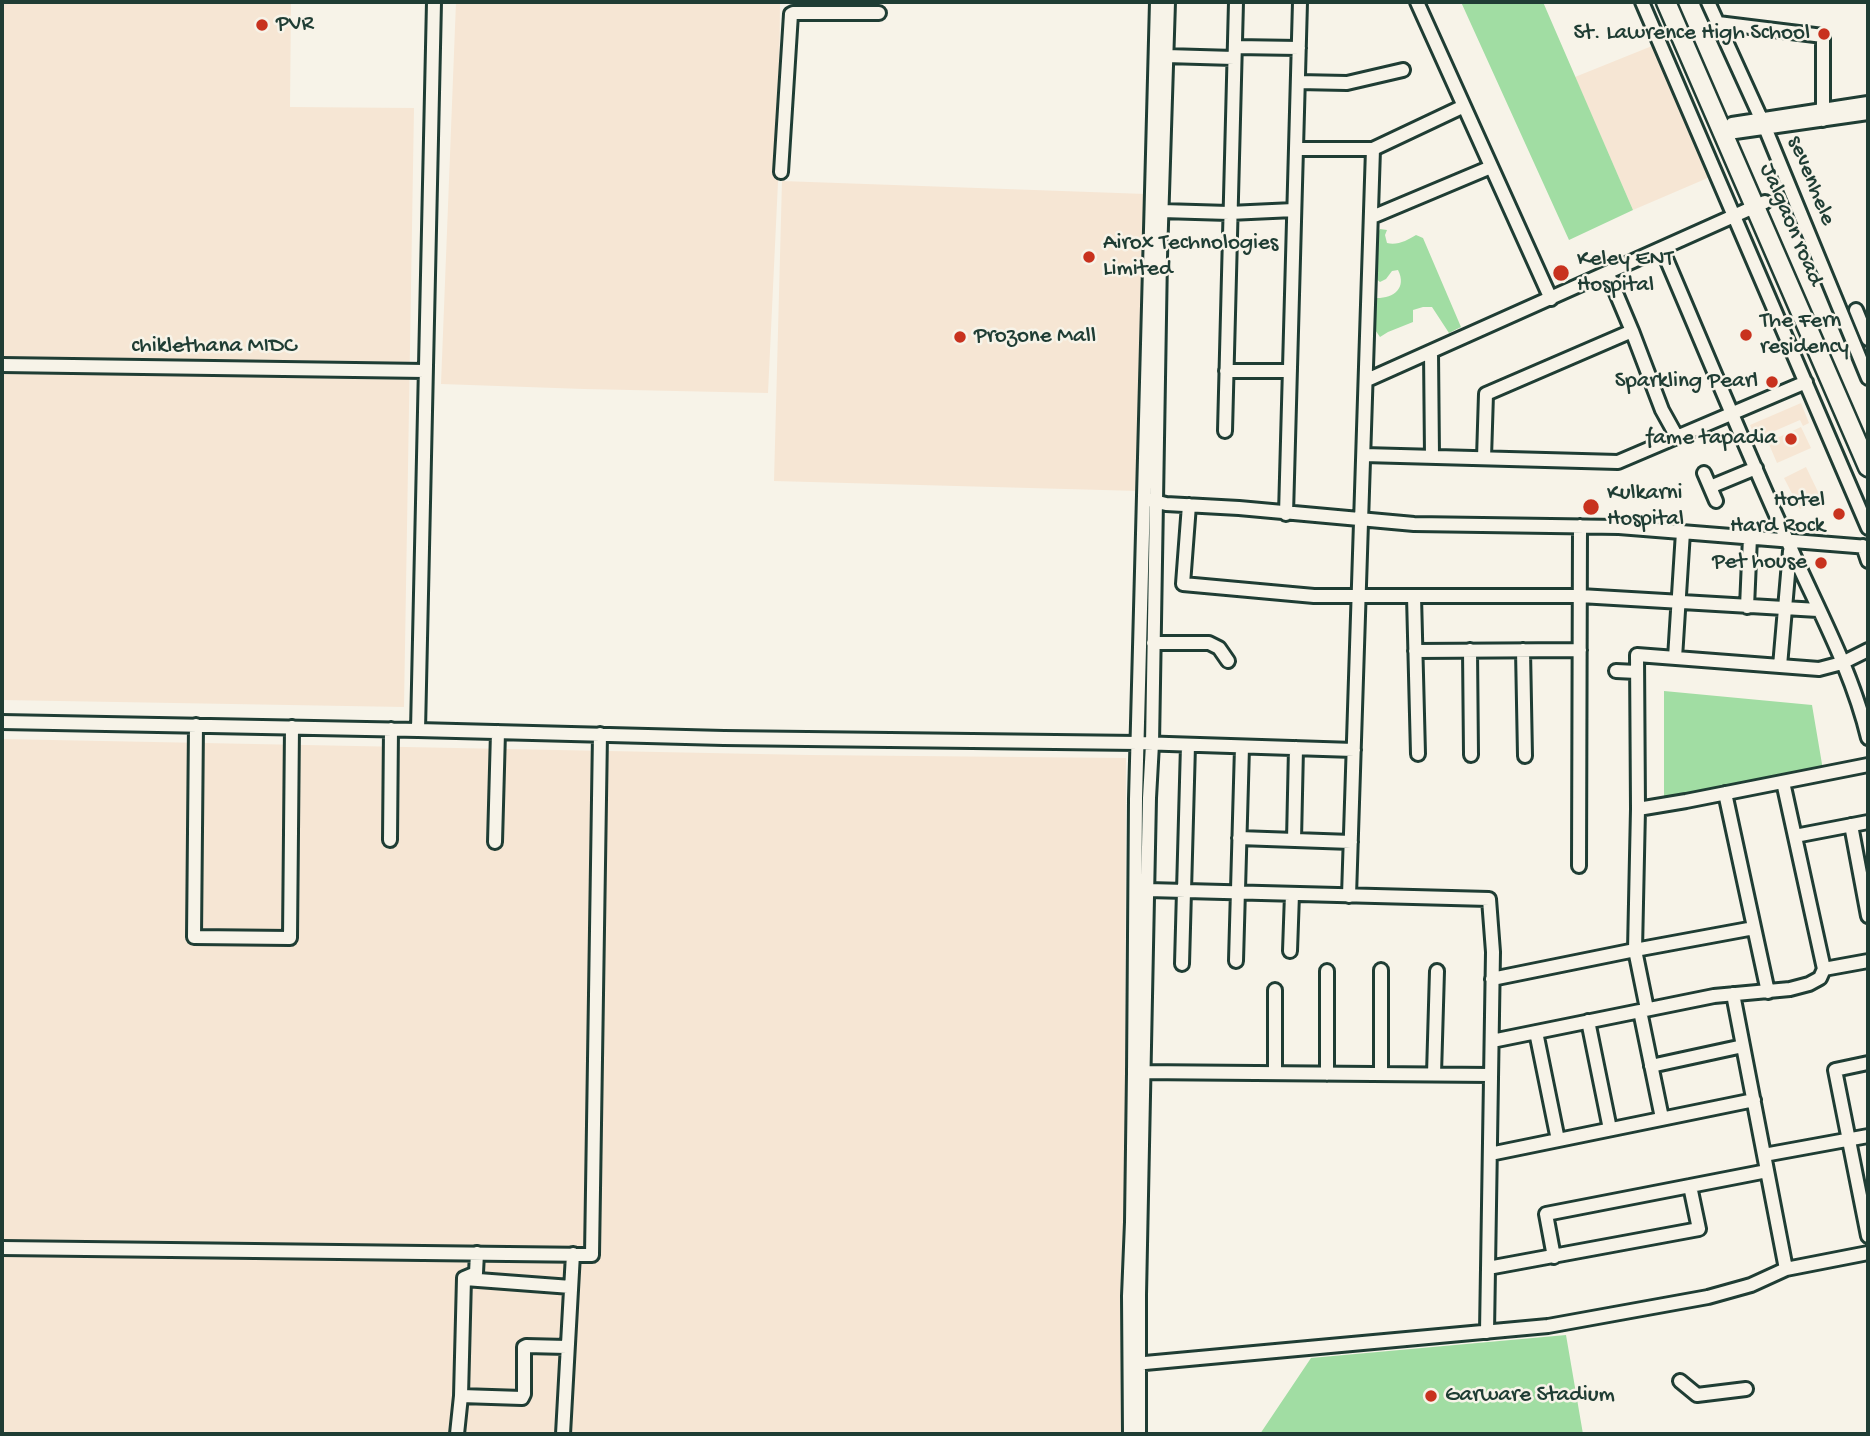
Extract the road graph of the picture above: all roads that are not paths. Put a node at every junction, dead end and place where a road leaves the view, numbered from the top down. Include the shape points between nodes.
1 (434, 2) edge
2 (1157, 2) edge
3 (1168, 2) edge
4 (1236, 2) edge
5 (1300, 2) edge
6 (1417, 2) edge
7 (1642, 2) edge
8 (1667, 2) edge
9 (1678, 2) edge
10 (1708, 2) edge
11 (879, 13) dead end
12 (1718, 23) junction
13 (1299, 48) junction
14 (1234, 52) junction
15 (1167, 56) junction
16 (1403, 70) dead end
17 (1298, 82) junction
18 (1868, 103) edge
19 (1464, 106) junction
20 (1868, 113) edge
21 (1823, 115) junction
22 (1764, 124) junction
23 (1733, 128) junction
24 (1296, 149) junction
25 (1373, 149) junction
26 (1491, 167) junction
27 (781, 172) dead end
28 (1760, 205) junction
29 (1294, 209) junction
30 (1162, 211) junction
31 (1230, 213) junction
32 (1734, 216) junction
33 (1372, 217) junction
34 (1662, 249) junction
35 (1608, 274) junction
36 (1551, 299) junction
37 (1856, 310) dead end
38 (1632, 331) junction
39 (1868, 339) edge
40 (1432, 352) junction
41 (2, 365) edge
42 (425, 371) junction
43 (1226, 371) junction
44 (1290, 371) junction
45 (1867, 372) edge
46 (1367, 380) junction
47 (1805, 382) junction
48 (1732, 414) junction
49 (1225, 431) dead end
50 (1677, 437) junction
51 (1868, 440) edge
52 (1364, 454) junction
53 (1432, 456) junction
54 (1484, 458) junction
55 (1868, 467) edge
56 (1756, 468) junction
57 (1704, 473) dead end
58 (1710, 487) junction
59 (1716, 501) dead end
60 (1153, 505) junction
61 (1189, 505) junction
62 (1286, 514) junction
63 (1361, 520) junction
64 (1580, 526) junction
65 (1868, 528) edge
66 (1683, 532) junction
67 (1750, 537) junction
68 (1789, 544) junction
69 (1866, 547) edge
70 (1868, 561) edge
71 (1359, 596) junction
72 (1414, 596) junction
73 (1580, 596) junction
74 (1679, 603) junction
75 (1747, 607) junction
76 (1784, 609) junction
77 (1818, 610) junction
78 (1153, 643) junction
79 (1470, 650) junction
80 (1523, 650) junction
81 (1580, 650) junction
82 (1868, 650) edge
83 (1415, 651) junction
84 (1675, 658) junction
85 (1228, 661) dead end
86 (1842, 663) junction
87 (1780, 666) junction
88 (1616, 671) dead end
89 (1637, 672) junction
90 (2, 722) edge
91 (197, 725) junction
92 (292, 727) junction
93 (391, 729) junction
94 (418, 730) junction
95 (498, 732) junction
96 (600, 734) junction
97 (1868, 738) edge
98 (1138, 743) junction
99 (1152, 744) junction
100 (1188, 745) junction
101 (1242, 747) junction
102 (1296, 748) junction
103 (1354, 750) junction
104 (1418, 754) dead end
105 (1471, 755) dead end
106 (1525, 756) dead end
107 (1868, 765) edge
108 (1783, 782) junction
109 (1725, 793) junction
110 (1638, 809) junction
111 (1868, 822) edge
112 (1851, 825) junction
113 (1795, 836) junction
114 (1239, 838) junction
115 (390, 840) dead end
116 (1294, 840) junction
117 (495, 842) dead end
118 (1351, 842) junction
119 (1579, 866) dead end
120 (1148, 890) junction
121 (1184, 891) junction
122 (1238, 893) junction
123 (1292, 894) junction
124 (1349, 896) junction
125 (1868, 916) edge
126 (1754, 928) junction
127 (1635, 950) junction
128 (1290, 951) dead end
129 (1236, 961) dead end
130 (1868, 961) edge
131 (1182, 964) dead end
132 (1824, 969) junction
133 (1381, 970) dead end
134 (1326, 971) dead end
135 (1437, 971) dead end
136 (1493, 979) junction
137 (1275, 990) dead end
138 (1768, 992) junction
139 (1733, 994) junction
140 (1643, 1010) junction
141 (1588, 1021) junction
142 (1536, 1032) junction
143 (1492, 1041) junction
144 (1743, 1046) junction
145 (1868, 1063) edge
146 (1651, 1066) junction
147 (1139, 1072) junction
148 (1275, 1073) junction
149 (1327, 1074) junction
150 (1381, 1074) junction
151 (1434, 1074) junction
152 (1491, 1075) junction
153 (1754, 1100) junction
154 (1662, 1118) junction
155 (1610, 1129) junction
156 (1868, 1136) edge
157 (1558, 1140) junction
158 (1849, 1140) junction
159 (1490, 1154) junction
160 (1764, 1155) junction
161 (1767, 1171) junction
162 (1690, 1186) junction
163 (1864, 1193) edge
164 (1868, 1237) edge
165 (2, 1248) edge
166 (1868, 1252) edge
167 (477, 1253) junction
168 (573, 1254) junction
169 (1553, 1256) junction
170 (1488, 1268) junction
171 (1786, 1269) junction
172 (464, 1279) junction
173 (571, 1287) junction
174 (1487, 1332) junction
175 (567, 1347) junction
176 (1135, 1364) junction
177 (1680, 1381) dead end
178 (1746, 1389) dead end
179 (461, 1396) junction
180 (457, 1434) edge
181 (563, 1434) edge
182 (1129, 1434) edge
183 (1139, 1434) edge

1 - 42 street
2 - 60 street
3 - 15 street
4 - 14 street
5 - 13 street
6 - 19 street
7 - 32 street
8 - 28 highway, Jalgaon road
9 - 23 highway, Jalgaon road
10 - 12 street, sevenhele
11 - 27 street via 791,14
12 - 21 street via 1822,36
12 - 22 street, sevenhele
13 - 14 street
13 - 17 street
14 - 15 street
14 - 31 street
15 - 30 street
16 - 17 street via 1347,82
17 - 24 street
18 - 21 street
19 - 25 street
19 - 26 street
20 - 21 street
21 - 22 street
22 - 23 street
22 - 45 street, sevenhele
23 - 28 highway, Jalgaon road
24 - 25 street
24 - 29 street
25 - 33 street
26 - 33 street
26 - 36 street
28 - 32 street
28 - 51 highway, Jalgaon road
28 - 55 highway, Jalgaon road
29 - 31 street
29 - 44 street
30 - 31 street
30 - 60 street
31 - 43 street
32 - 34 street
32 - 47 street
33 - 46 street
34 - 35 street
34 - 48 street
35 - 36 street
35 - 38 street
36 - 40 street
37 - 39 street
38 - 50 street
38 - 54 street via 1486,394
40 - 46 street
40 - 53 street
41 - 42 street, chiklethana MIDC
42 - 94 street
43 - 44 street
43 - 49 street
44 - 62 street
46 - 52 street
47 - 48 street
47 - 65 street
48 - 50 street
48 - 56 street
50 - 54 street via 1618,462
52 - 53 street
52 - 63 street
53 - 54 street
56 - 58 street
56 - 68 street
57 - 58 street
58 - 59 street
60 - 61 street
60 - 78 street
60 - 98 street
61 - 62 street
61 - 71 street via 1183,584
62 - 63 street
63 - 64 street
63 - 71 street
64 - 66 street
64 - 73 street
66 - 67 street
66 - 74 street
67 - 68 street
67 - 75 street
68 - 69 street
68 - 76 street
68 - 77 street
69 - 70 street
71 - 72 street
71 - 103 street
72 - 73 street
72 - 83 street
73 - 74 street
73 - 81 street
74 - 75 street
74 - 84 street
75 - 76 street
76 - 77 street
76 - 87 street
77 - 86 street
78 - 85 street via 1213,644
78 - 99 street
79 - 80 street
79 - 83 street
79 - 105 street
80 - 81 street
80 - 106 street
81 - 119 street
82 - 86 street
83 - 104 street
84 - 87 street
84 - 89 street via 1637,655
86 - 87 street via 1819,668
86 - 97 street
88 - 89 street
89 - 110 street
90 - 91 street
91 - 92 street
91 - 92 street via 194,937 289,939
92 - 93 street
93 - 94 street
93 - 115 street
94 - 95 street
95 - 96 street
95 - 117 street
96 - 98 street
96 - 168 street via 592,1255
98 - 99 street
98 - 147 street via 1134,927
99 - 100 street
99 - 120 street
100 - 101 street
100 - 121 street
101 - 102 street
101 - 114 street
102 - 103 street
102 - 116 street
103 - 118 street
107 - 108 street
108 - 109 street
108 - 113 street
109 - 110 street
109 - 126 street
110 - 127 street
111 - 112 street
112 - 113 street
112 - 125 street
113 - 132 street
114 - 116 street
114 - 122 street
116 - 118 street
118 - 124 street
120 - 121 street
120 - 147 street
121 - 122 street
121 - 131 street
122 - 123 street
122 - 129 street
123 - 124 street
123 - 128 street
124 - 136 street via 1489,899
126 - 127 street
126 - 138 street
127 - 136 street
127 - 140 street
130 - 132 street
132 - 138 street via 1810,984
133 - 150 street
134 - 149 street
135 - 151 street
136 - 143 street
137 - 148 street
138 - 139 street
139 - 140 street
139 - 144 street
140 - 141 street
140 - 146 street
141 - 142 street
141 - 155 street
142 - 143 street
142 - 157 street
143 - 152 street
144 - 146 street
144 - 153 street
145 - 158 street via 1835,1070
146 - 154 street
147 - 148 street
147 - 176 street
148 - 149 street
149 - 150 street
150 - 151 street
151 - 152 street
152 - 159 street
153 - 154 street
153 - 160 street
154 - 155 street
155 - 157 street
156 - 158 street
157 - 159 street
158 - 160 street
158 - 163 street
159 - 170 street
160 - 161 street
161 - 162 street
161 - 171 street
162 - 169 street via 1546,1214
162 - 169 street via 1699,1229
163 - 164 street
165 - 167 street
166 - 171 street
167 - 168 street
167 - 172 street via 476,1273
168 - 173 street
169 - 170 street
170 - 174 street
171 - 174 street via 1708,1297 1548,1326
172 - 173 street
172 - 179 street
173 - 175 street
174 - 176 street
175 - 179 street via 524,1347 522,1398
175 - 181 street
176 - 182 street
176 - 183 street
177 - 178 street via 1697,1395
179 - 180 street

